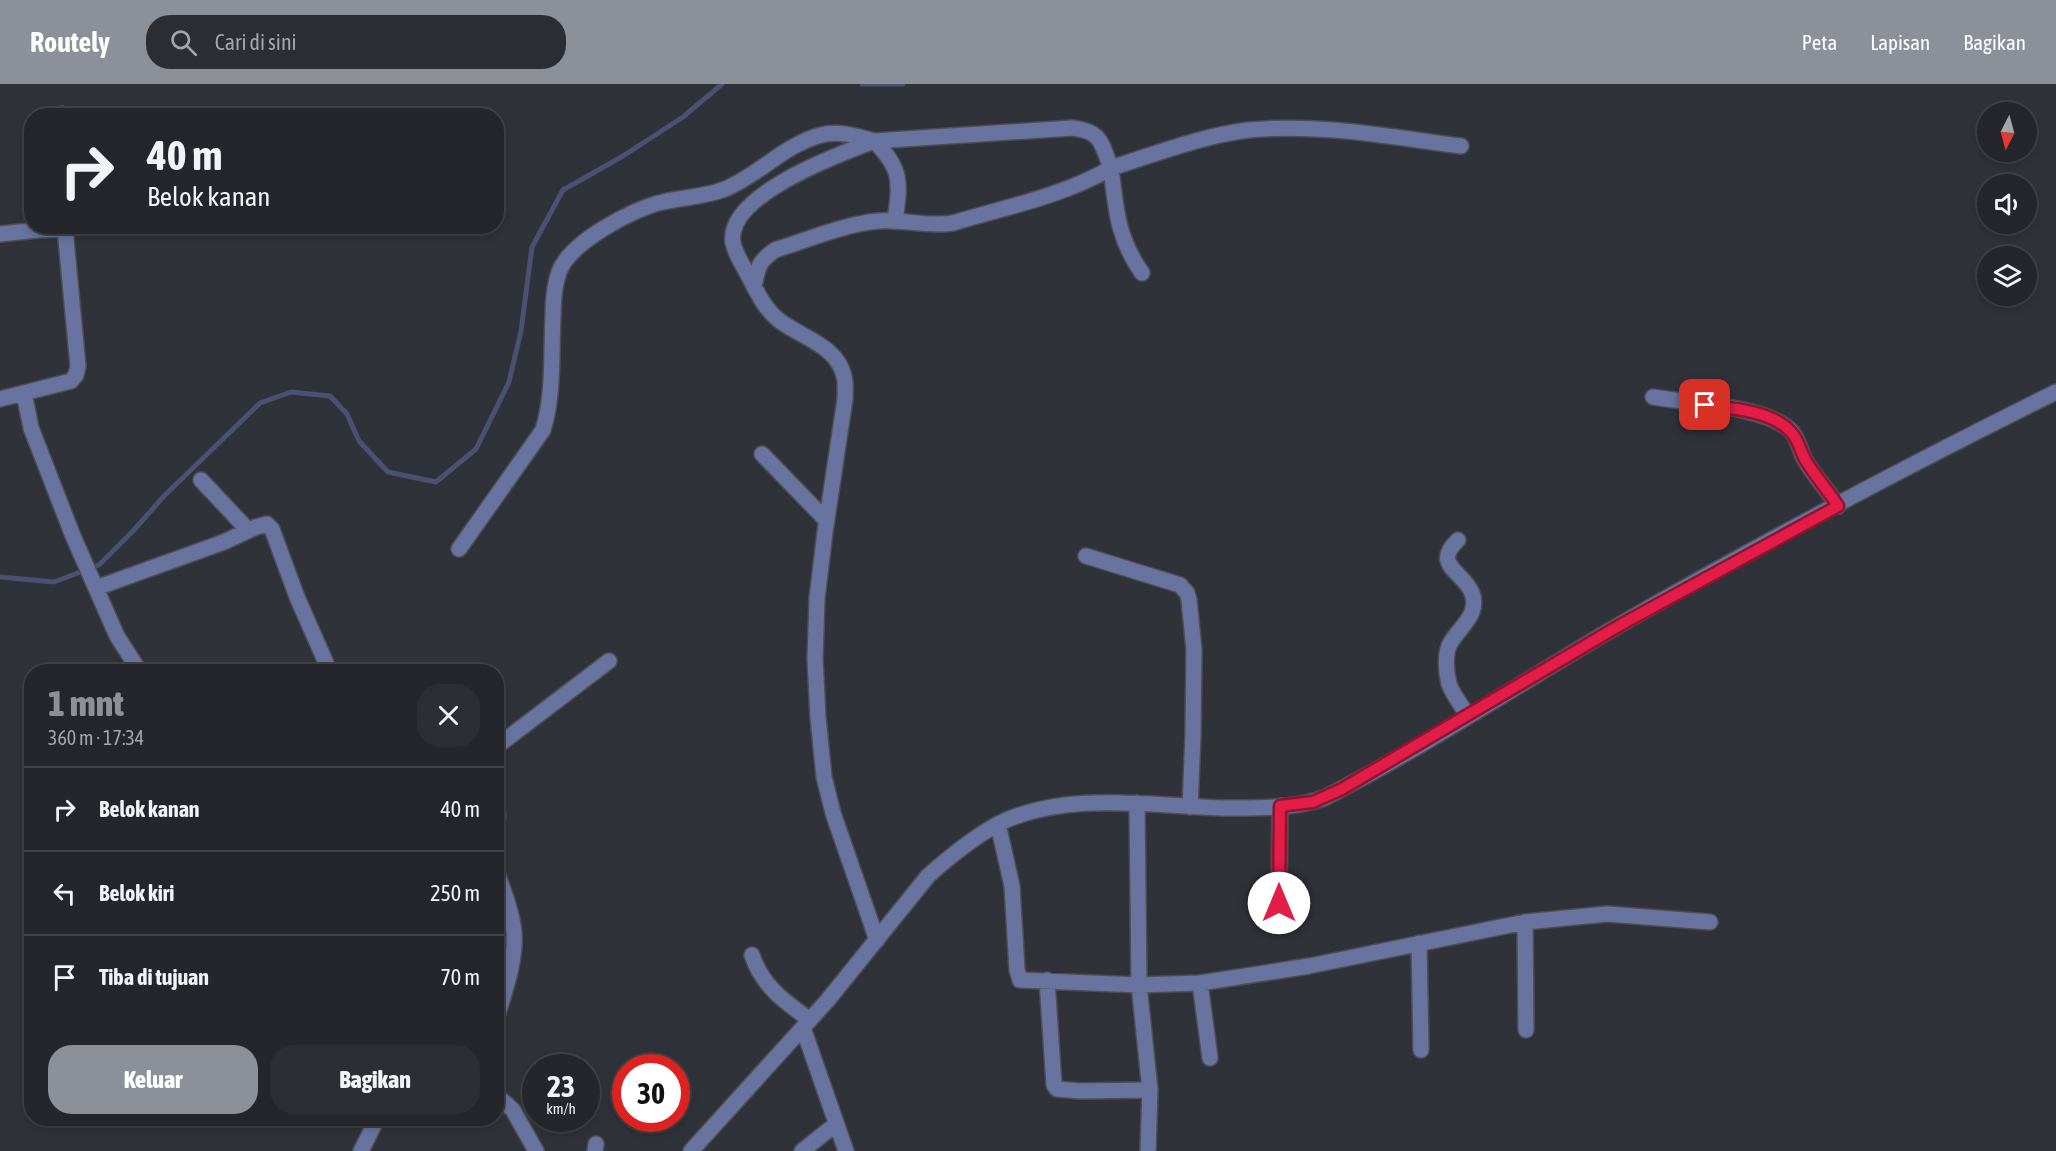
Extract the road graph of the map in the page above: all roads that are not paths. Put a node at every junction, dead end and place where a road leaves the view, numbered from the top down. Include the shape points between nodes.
1 (874, 141) junction
2 (1461, 146) dead end
3 (1112, 168) junction
4 (896, 221) junction
5 (24, 231) edge
6 (0, 234) edge
7 (66, 234) edge
8 (1142, 273) dead end
9 (754, 286) junction
10 (2056, 392) edge
11 (24, 393) junction
12 (1653, 397) dead end
13 (0, 399) edge
14 (762, 454) dead end
15 (201, 480) dead end
16 (1838, 506) junction
17 (826, 520) junction
18 (248, 530) junction
19 (1458, 540) dead end
20 (459, 549) dead end
21 (1086, 556) dead end
22 (94, 584) junction
23 (609, 661) dead end
24 (134, 664) edge
25 (326, 664) edge
26 (1468, 716) junction
27 (504, 741) edge
28 (1137, 803) junction
29 (1280, 806) junction
30 (1190, 807) junction
31 (998, 825) junction
32 (504, 893) edge
33 (1279, 903) dead end
34 (1525, 922) junction
35 (1710, 922) dead end
36 (877, 940) junction
37 (1419, 943) junction
38 (752, 956) dead end
39 (1047, 980) junction
40 (1200, 983) junction
41 (1139, 985) junction
42 (504, 991) edge
43 (806, 1024) junction
44 (1526, 1030) dead end
45 (1420, 1050) dead end
46 (1210, 1058) dead end
47 (1150, 1090) junction
48 (504, 1102) edge
49 (837, 1124) junction
50 (374, 1126) edge
51 (361, 1151) edge
52 (536, 1151) edge
53 (691, 1151) edge
54 (802, 1151) edge
55 (846, 1151) edge
56 (1148, 1151) edge

1 - 3 street via 1072,128 1096,135
1 - 4 street via 895,166
1 - 9 street via 793,175 740,218 733,243
1 - 20 street via 833,133 808,139 726,189 635,211 587,240 560,270 554,297 549,395 543,430
2 - 3 street via 1334,130 1248,130
3 - 4 street via 1085,182 953,223
3 - 8 street via 1116,216 1129,254
4 - 9 street via 859,224 775,250 763,258
5 - 6 street
7 - 11 street via 76,375 71,381
9 - 17 street via 764,305 779,320 830,351 845,377 846,399
10 - 16 street
11 - 13 street
11 - 22 street via 31,428
12 - 16 street via 1732,408 1779,422 1798,440 1805,459
14 - 17 street
15 - 18 street
16 - 26 street via 1622,624
17 - 36 street via 815,659 824,777 836,824
18 - 22 street via 224,542
18 - 25 street via 267,524 272,529
19 - 26 street via 1452,545 1448,564 1473,596 1468,621 1450,644 1447,673 1450,686
21 - 30 street via 1180,585 1187,592 1194,671
22 - 24 street
23 - 27 street
26 - 29 street via 1324,798
28 - 30 street
28 - 31 street via 1064,805
28 - 41 street
29 - 30 street
29 - 33 street
31 - 36 street via 928,876
31 - 39 street via 1012,886 1017,976 1020,980
32 - 42 street via 514,935
34 - 35 street via 1607,914
34 - 37 street
34 - 44 street
36 - 43 street
37 - 40 street
37 - 45 street
38 - 43 street via 764,981
39 - 41 street
39 - 47 street via 1057,1089
40 - 41 street
40 - 46 street
41 - 47 street
43 - 49 street
43 - 53 street
47 - 56 street
48 - 52 street via 513,1110
49 - 54 street
49 - 55 street
50 - 51 street

